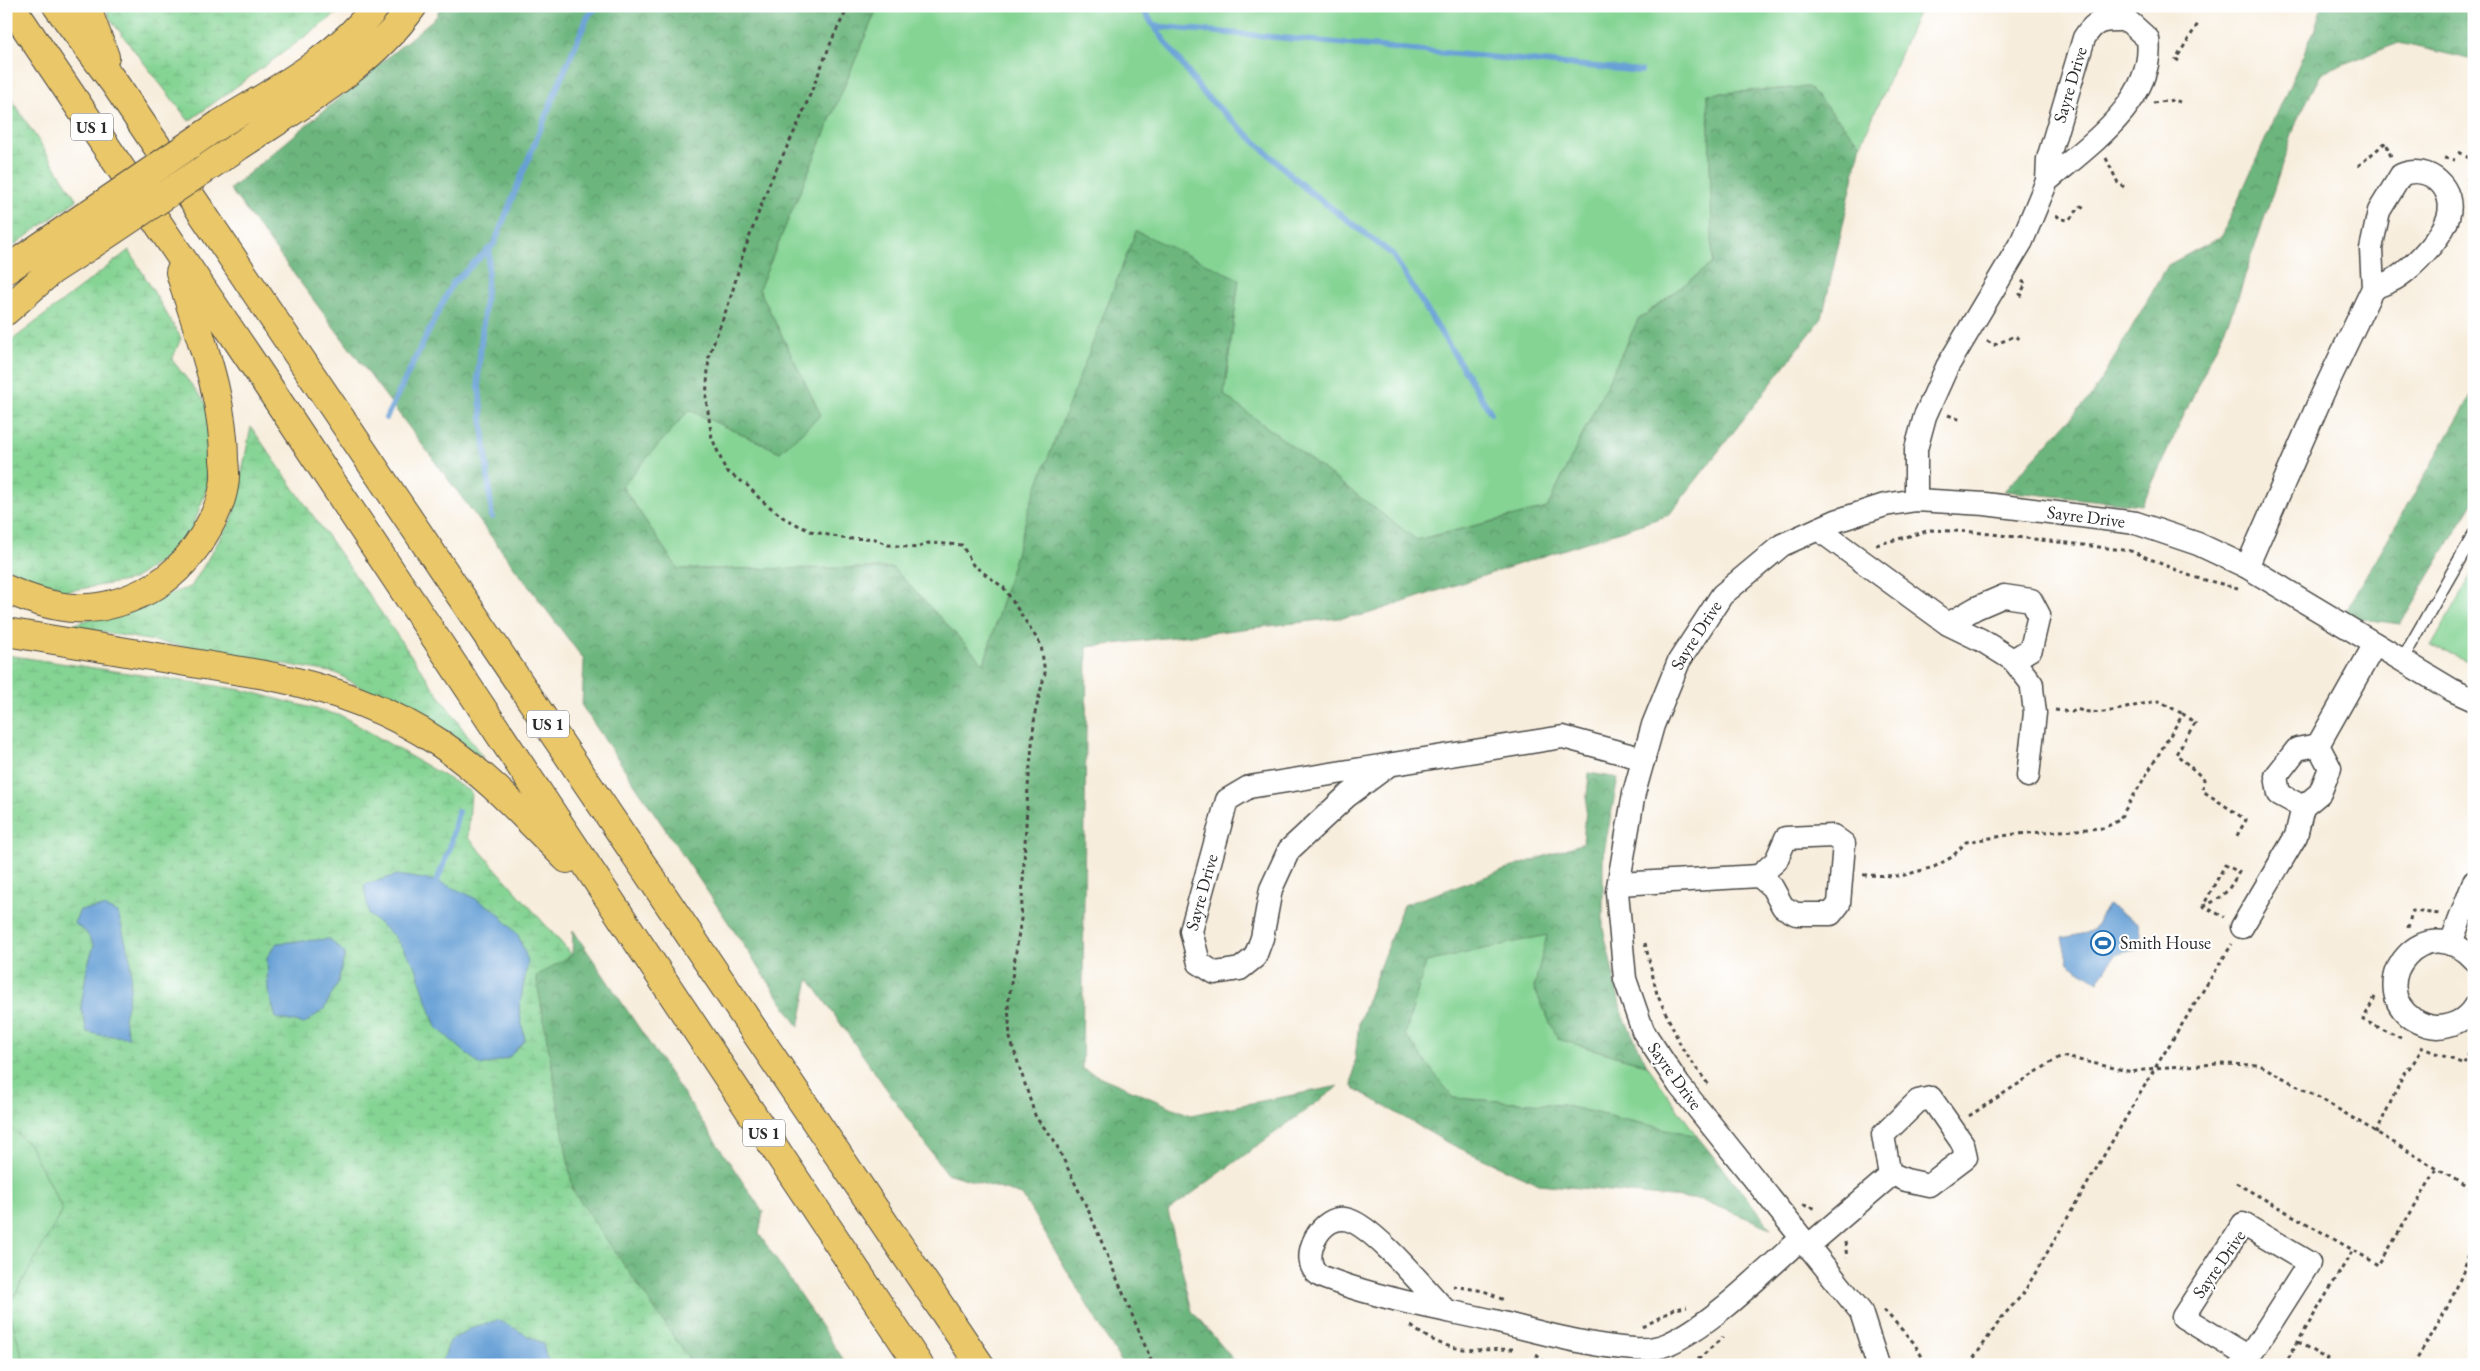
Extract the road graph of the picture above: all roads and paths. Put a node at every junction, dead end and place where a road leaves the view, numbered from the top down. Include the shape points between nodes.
1 (11, 6) edge
2 (57, 6) edge
3 (86, 6) edge
4 (376, 6) edge
5 (413, 6) edge
6 (849, 6) edge
7 (2199, 22) dead end
8 (2179, 61) dead end
9 (115, 84) junction
10 (2145, 102) dead end
11 (2180, 102) dead end
12 (2459, 152) dead end
13 (2103, 153) dead end
14 (2474, 161) edge
15 (2048, 181) junction
16 (2124, 187) dead end
17 (2085, 208) dead end
18 (2055, 215) dead end
19 (174, 249) junction
20 (6, 270) edge
21 (51, 272) junction
22 (2019, 279) dead end
23 (2373, 288) junction
24 (6, 296) edge
25 (2024, 297) dead end
26 (6, 311) edge
27 (2020, 339) dead end
28 (1986, 341) dead end
29 (1948, 415) dead end
30 (1961, 420) dead end
31 (1916, 500) junction
32 (1818, 529) junction
33 (2474, 534) edge
34 (1850, 552) junction
35 (2247, 567) junction
36 (6, 589) edge
37 (2246, 592) dead end
38 (1948, 624) junction
39 (6, 632) edge
40 (2375, 644) junction
41 (2013, 660) junction
42 (2402, 660) junction
43 (2474, 700) edge
44 (2318, 745) junction
45 (1644, 759) junction
46 (1389, 764) junction
47 (2028, 776) dead end
48 (2303, 806) junction
49 (2235, 839) dead end
50 (1759, 876) dead end
51 (1860, 876) dead end
52 (2474, 882) edge
53 (1619, 884) junction
54 (609, 901) junction
55 (2204, 906) junction
56 (2242, 927) junction
57 (1643, 936) dead end
58 (2451, 943) junction
59 (2474, 960) edge
60 (2474, 1007) edge
61 (2422, 1048) dead end
62 (2155, 1068) junction
63 (1710, 1087) dead end
64 (1965, 1119) dead end
65 (2376, 1133) junction
66 (2437, 1169) junction
67 (1890, 1176) dead end
68 (2236, 1183) dead end
69 (2473, 1191) edge
70 (1796, 1198) dead end
71 (2474, 1205) edge
72 (1843, 1217) junction
73 (2474, 1232) edge
74 (1804, 1243) junction
75 (2353, 1250) junction
76 (1850, 1263) dead end
77 (1445, 1282) dead end
78 (1510, 1302) dead end
79 (1879, 1304) dead end
80 (1694, 1306) dead end
81 (1445, 1310) junction
82 (1638, 1330) dead end
83 (2298, 1342) junction
84 (2245, 1361) edge
85 (1926, 1362) dead end
86 (919, 1365) edge
87 (980, 1365) edge
88 (1153, 1365) edge
89 (1878, 1365) edge
90 (1969, 1365) edge
91 (2284, 1365) edge
92 (2336, 1365) edge
93 (2413, 1365) edge

1 - 19 highway, US 1
2 - 9 highway, US 1
3 - 9 highway
4 - 20 highway, bridge via 320,62 220,124
5 - 21 highway, bridge via 392,32 365,57 317,94
6 - 88 path via 770,182 709,355 706,400 712,438 726,471 784,518 810,531 847,539 873,538 888,545 918,548 928,543 962,545 973,565 1004,588 1041,645 1045,673 1035,712 1030,759 1022,918 1008,1004 1010,1038 1036,1118 1053,1138 1090,1214
7 - 8 path via 2176,60
9 - 87 highway, US 1
10 - 11 path
12 - 14 path
13 - 16 path via 2118,183
15 - 15 street, Sayre Drive via 2111,126 2146,75 2148,39 2127,20 2103,21 2091,26 2084,38 2048,159
15 - 31 street, Sayre Drive via 2022,241 1946,367 1925,416 1916,449
17 - 18 path via 2081,206 2069,220
19 - 36 highway via 221,405 224,486 215,518 178,569 128,600 96,609 67,608 50,606
19 - 54 highway, US 1
21 - 24 highway via 23,284
21 - 26 highway
22 - 25 path via 2026,284 2020,294
23 - 23 street via 2397,278 2418,259 2448,218 2450,204 2447,194 2437,178 2428,173 2419,171 2401,175 2378,211 2372,249
23 - 35 street
27 - 28 path via 2015,336 1994,345
29 - 30 path
31 - 32 street, Sayre Drive via 1885,505
31 - 35 street, Sayre Drive via 1985,504 2136,523 2198,544
32 - 34 street
32 - 45 street, Sayre Drive via 1782,545 1722,595 1679,661 1653,725
33 - 42 lane
34 - 37 path via 1931,530 1974,532 2131,551 2193,577
34 - 38 street
35 - 40 street, Sayre Drive
38 - 41 street
38 - 41 street via 2004,596 2031,600 2039,615 2031,649
39 - 54 highway via 273,676 360,702 414,728 461,759 505,796
40 - 42 street, Sayre Drive
40 - 44 street
41 - 47 street via 2032,684 2035,712
42 - 43 street, Sayre Drive
44 - 48 street via 2330,768 2320,793
44 - 48 street via 2297,749 2276,776 2279,794
45 - 46 street, Sayre Drive via 1563,737
45 - 53 street, Sayre Drive via 1634,793
46 - 46 street, Sayre Drive via 1249,787 1227,800 1191,931 1199,963 1215,973 1240,969 1255,958 1271,888 1289,850 1346,797
48 - 56 street via 2296,836
49 - 51 path via 2246,820 2203,791 2204,779 2176,754 2195,723 2183,714 2119,820 2104,828 2015,834 1966,842 1952,857 1934,867 1901,876
50 - 53 street
52 - 58 street
53 - 74 street, Sayre Drive via 1617,892 1625,979 1643,1031 1679,1085
54 - 86 highway, US 1
55 - 55 path via 2225,865 2239,872 2228,893
55 - 56 path
56 - 62 path
57 - 63 path via 1657,994 1682,1048
58 - 59 street via 2464,949
58 - 60 street via 2437,941 2410,951 2396,975 2395,990 2399,1004 2420,1024 2434,1027 2460,1021
61 - 65 path via 2405,1072
62 - 64 path via 2132,1072 2061,1056
62 - 65 path via 2260,1065
62 - 90 path via 2024,1294 2003,1316
65 - 66 path
66 - 69 path
66 - 75 path via 2379,1266
67 - 72 street
68 - 75 path
69 - 71 path
70 - 72 path via 1802,1205
72 - 74 street
72 - 76 path via 1846,1256
73 - 93 path via 2469,1258 2457,1287
74 - 81 street via 1697,1329 1666,1345 1646,1349 1573,1340
74 - 89 street, Sayre Drive via 1861,1312
75 - 83 path
77 - 78 path via 1484,1291
79 - 85 path via 1914,1343
80 - 82 path via 1674,1309
81 - 81 street via 1388,1249 1358,1224 1337,1219 1327,1223 1316,1235 1310,1258 1318,1275 1363,1291
83 - 91 path
83 - 92 path
84 - 84 street, Sayre Drive via 2309,1263 2243,1224 2183,1317

